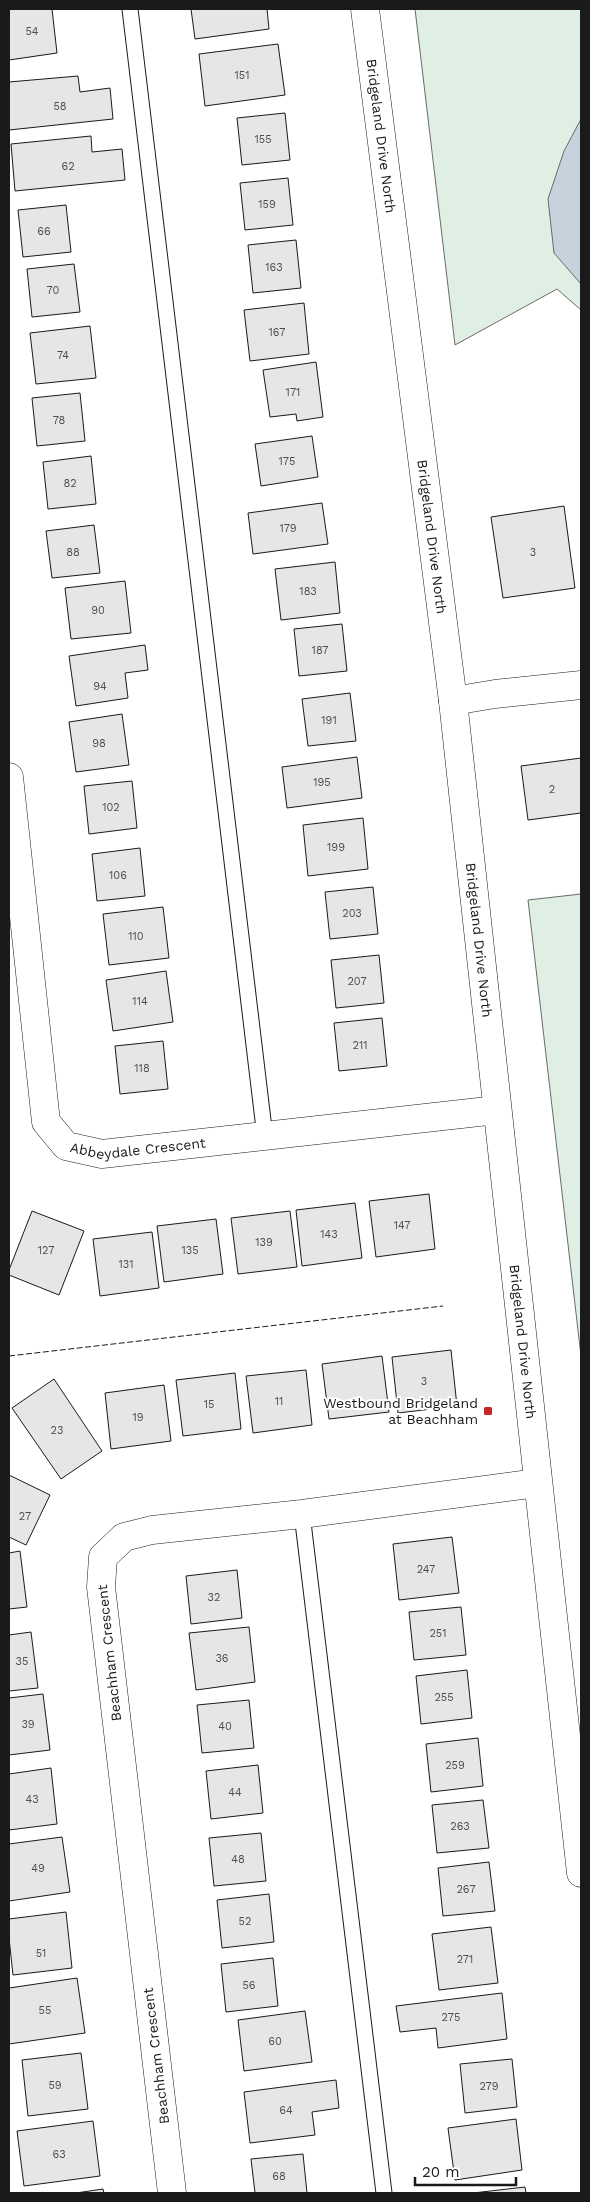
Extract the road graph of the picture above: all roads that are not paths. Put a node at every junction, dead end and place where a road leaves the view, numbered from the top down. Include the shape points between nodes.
1 (130, 9) edge
2 (365, 9) edge
3 (581, 685) edge
4 (452, 701) junction
5 (9, 777) edge
6 (497, 1110) junction
7 (265, 1136) junction
8 (537, 1483) junction
9 (302, 1514) junction
10 (581, 1873) edge
11 (172, 2193) edge
12 (384, 2193) edge

1 - 7 lane
2 - 4 street, Bridgeland Drive North
3 - 4 street
4 - 6 street, Bridgeland Drive North
5 - 7 street, Abbeydale Crescent via 46,1122 66,1146 102,1154
6 - 7 street, Abbeydale Crescent
6 - 8 street, Bridgeland Drive North
8 - 9 street, Beachham Crescent
8 - 10 street, Bridgeland Drive North
9 - 11 street, Beachham Crescent via 152,1530 124,1537 103,1557 101,1587
9 - 12 lane

